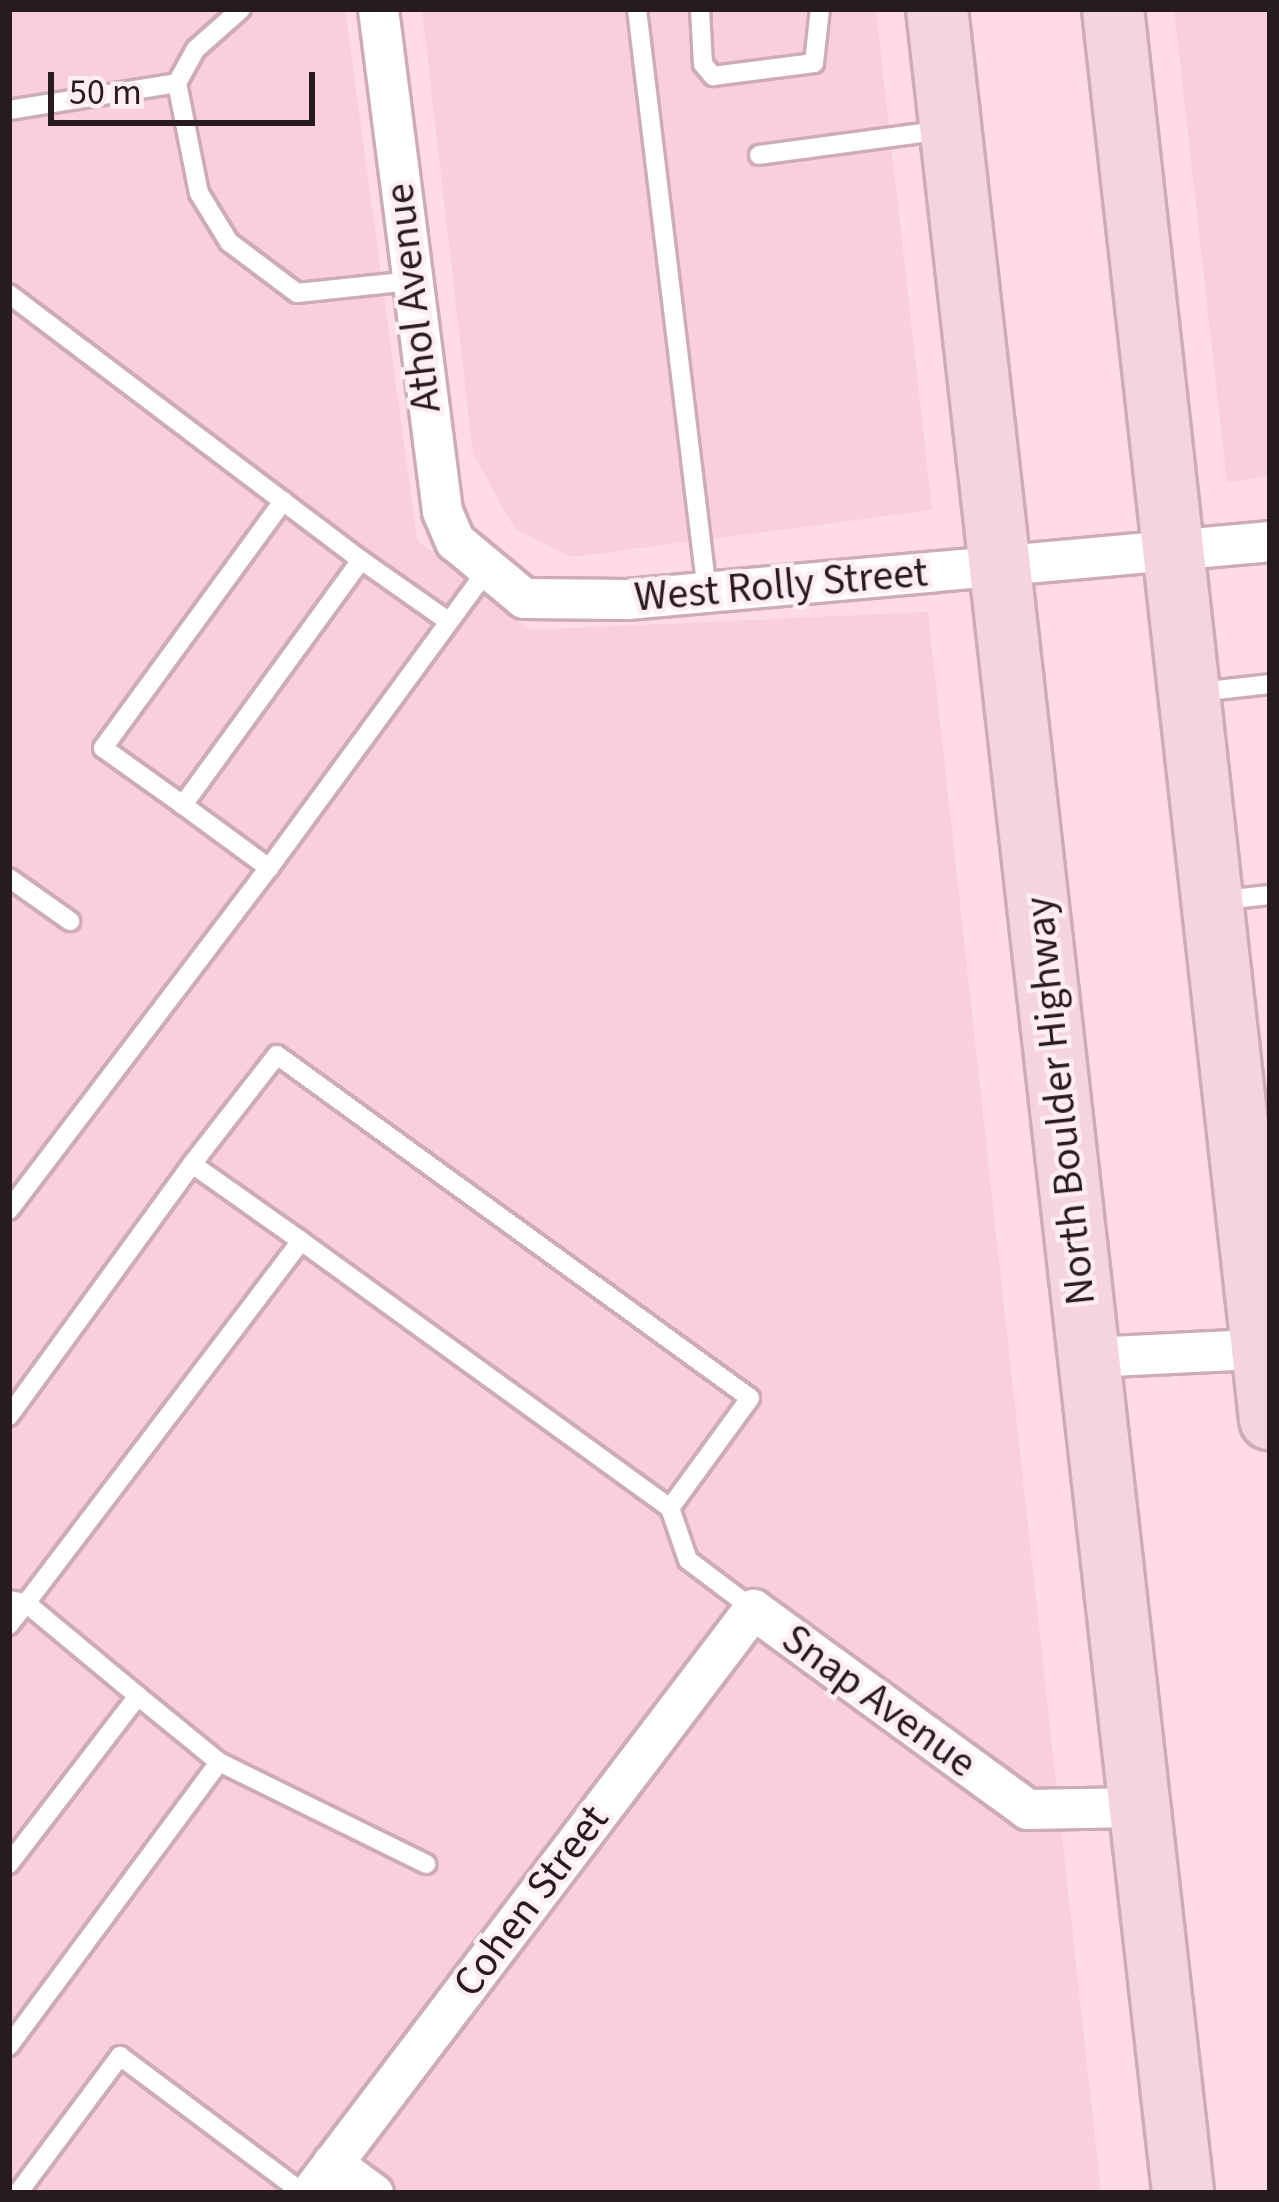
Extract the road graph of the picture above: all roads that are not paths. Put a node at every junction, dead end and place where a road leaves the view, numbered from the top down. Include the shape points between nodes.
1 (242, 9) edge
2 (378, 9) edge
3 (637, 9) edge
4 (700, 9) edge
5 (820, 9) edge
6 (937, 9) edge
7 (1113, 9) edge
8 (177, 83) junction
9 (9, 110) edge
10 (950, 130) junction
11 (759, 155) dead end
12 (412, 280) junction
13 (9, 294) edge
14 (283, 501) junction
15 (1270, 541) edge
16 (1173, 550) junction
17 (362, 560) junction
18 (1000, 566) junction
19 (486, 571) junction
20 (707, 592) junction
21 (448, 621) junction
22 (1270, 684) edge
23 (1189, 694) junction
24 (183, 805) junction
25 (269, 868) junction
26 (9, 878) edge
27 (1241, 898) edge
28 (70, 921) dead end
29 (192, 1164) junction
30 (9, 1210) edge
31 (301, 1241) junction
32 (1266, 1348) edge
33 (1089, 1358) junction
34 (9, 1416) edge
35 (1270, 1419) edge
36 (670, 1508) junction
37 (18, 1602) edge
38 (752, 1609) junction
39 (9, 1625) edge
40 (139, 1696) junction
41 (219, 1762) junction
42 (1137, 1807) junction
43 (9, 1864) edge
44 (426, 1864) dead end
45 (9, 2046) edge
46 (315, 2183) edge
47 (18, 2193) edge
48 (373, 2193) edge
49 (1184, 2193) edge

1 - 8 lane via 196,49
2 - 12 street, Athol Avenue
3 - 20 lane
4 - 5 lane via 703,64 713,76 814,63
6 - 10 main road, North Boulder Highway
7 - 16 main road
8 - 9 lane
8 - 12 lane via 199,193 229,242 297,293
10 - 11 lane
10 - 18 main road, North Boulder Highway
12 - 19 street, Athol Avenue via 442,511 455,541
13 - 14 lane
14 - 17 lane
14 - 24 lane via 103,748
15 - 16 street, West Rolly Street
16 - 18 street, West Rolly Street
16 - 23 main road
17 - 21 lane
17 - 24 lane
18 - 20 street, West Rolly Street
18 - 33 main road, North Boulder Highway
19 - 20 street, West Rolly Street via 524,598 556,604
19 - 21 lane
21 - 25 lane
22 - 23 lane
23 - 27 main road
24 - 25 lane
25 - 30 lane
26 - 28 lane
27 - 32 main road
29 - 31 lane
29 - 34 lane
29 - 36 lane via 277,1055 750,1398
31 - 36 lane
31 - 37 lane
32 - 33 street
32 - 35 main road
33 - 42 main road, North Boulder Highway
36 - 38 lane, Snap Avenue via 688,1560
37 - 39 lane
37 - 40 lane
38 - 42 street, Snap Avenue via 1027,1809
38 - 46 street, Cohen Street
40 - 41 lane
40 - 43 lane
41 - 44 lane
41 - 45 lane
42 - 49 main road, North Boulder Highway
46 - 47 lane via 119,2056
46 - 48 street

